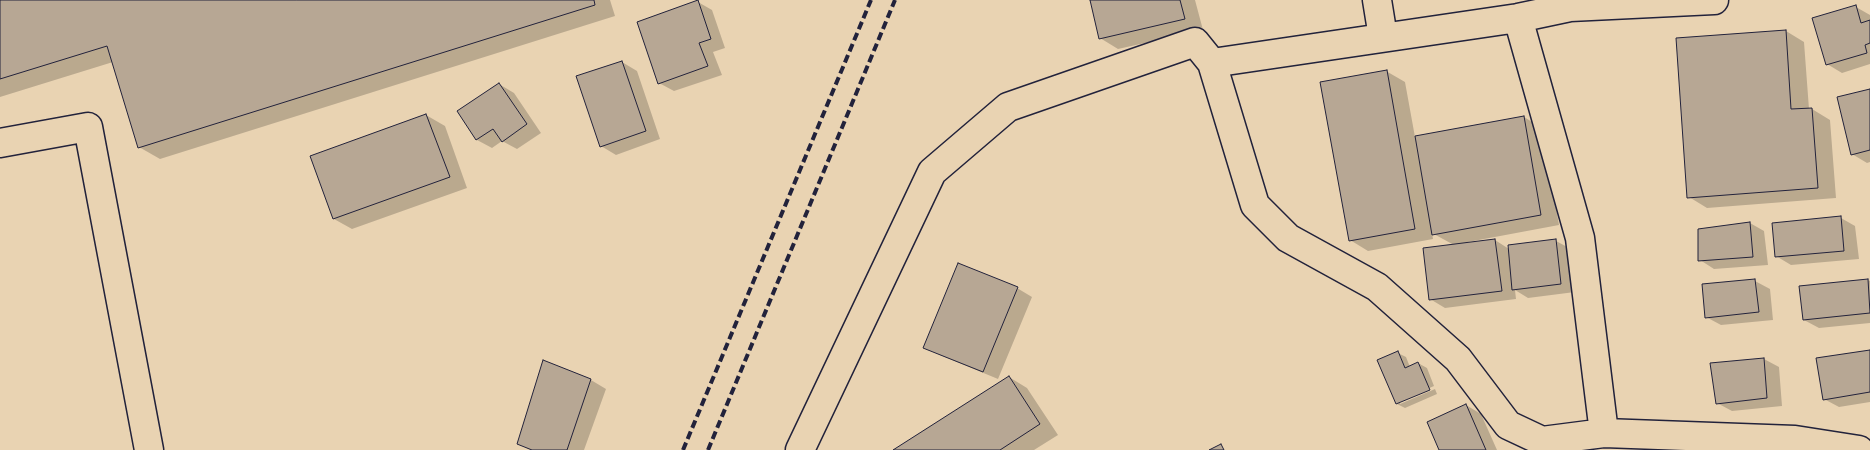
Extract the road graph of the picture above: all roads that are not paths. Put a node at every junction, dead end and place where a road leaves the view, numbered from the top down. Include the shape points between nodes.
1 (1377, 0) edge
2 (1714, 0) edge
3 (1570, 4) edge
4 (1518, 18) junction
5 (1383, 37) junction
6 (1212, 63) junction
7 (0, 144) edge
8 (1604, 433) junction
9 (1569, 444) edge
10 (149, 450) edge
11 (800, 450) edge
12 (1859, 450) edge

1 - 5 street
2 - 3 street
3 - 4 street
4 - 5 street
4 - 8 street via 1580,238
5 - 6 street
6 - 9 street via 1255,204 1288,238 1376,287 1392,300 1458,359 1508,425 1542,441
6 - 11 street via 1195,42 1008,107 932,172
7 - 10 street via 88,127
8 - 9 street
8 - 12 street via 1795,440

